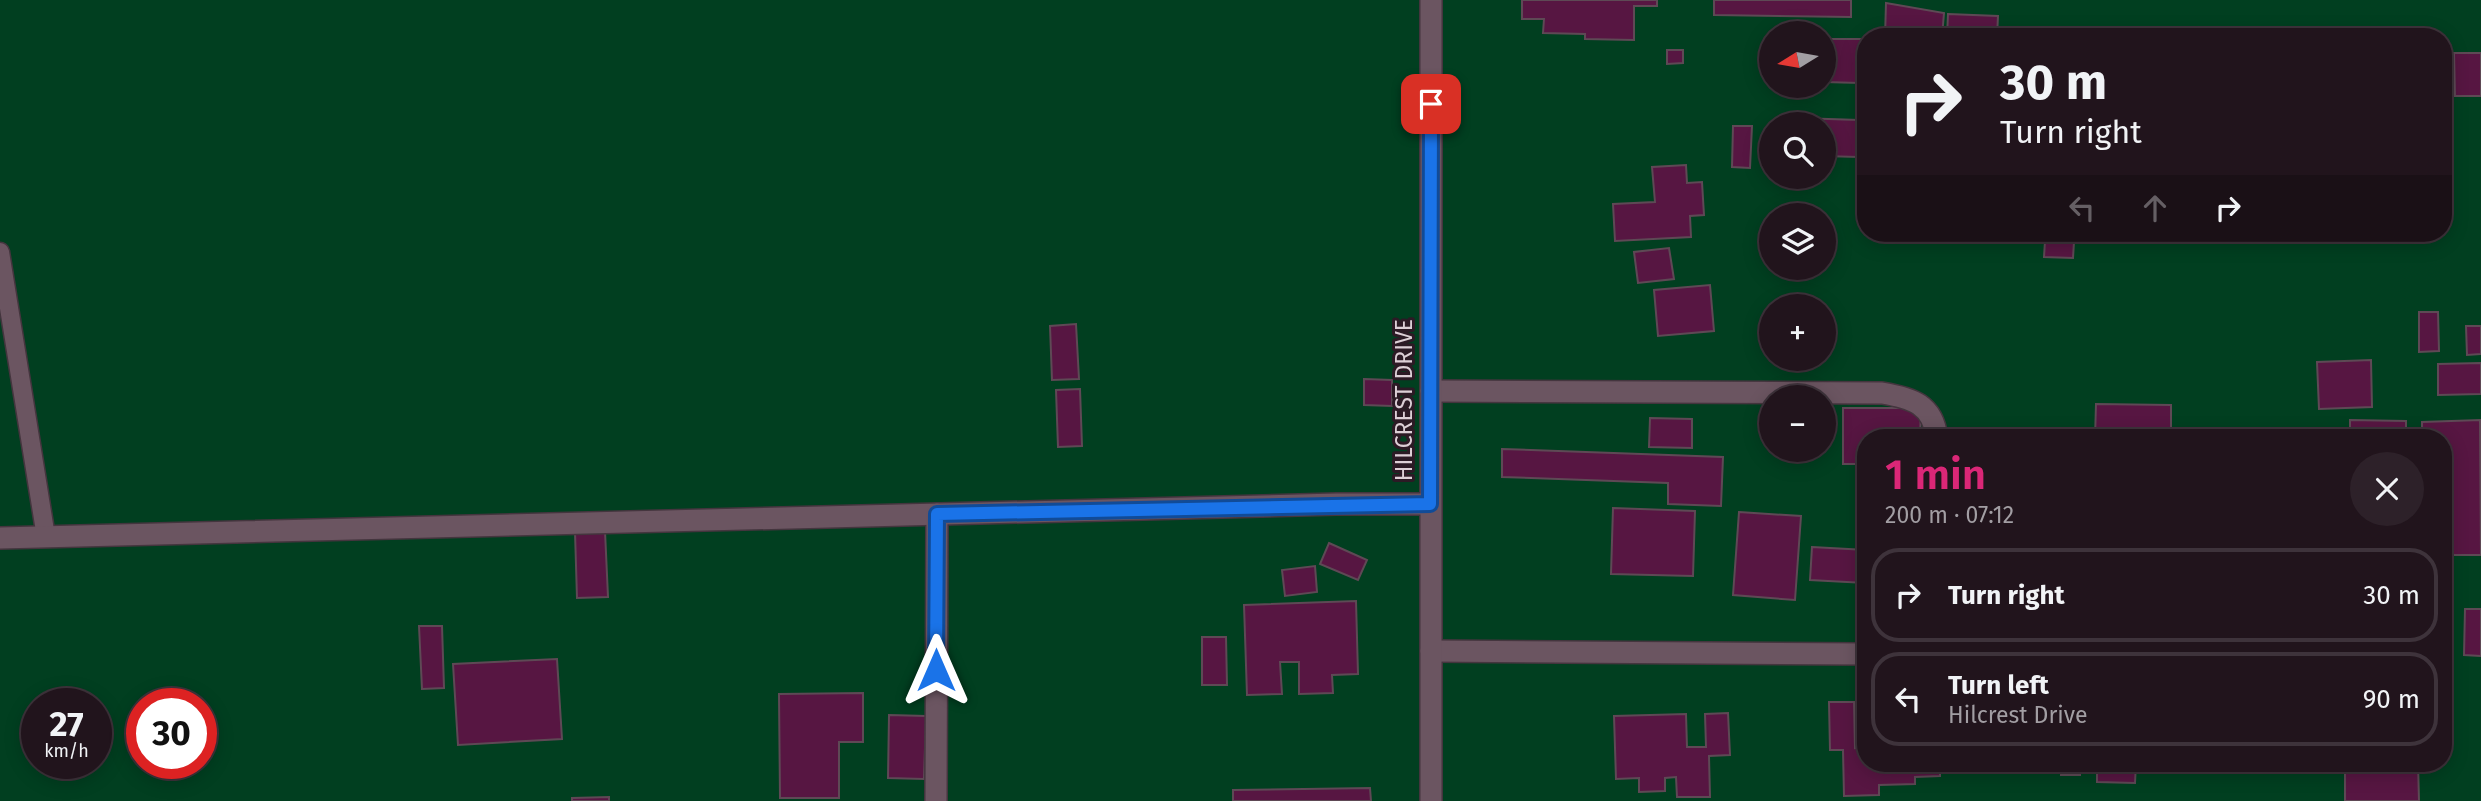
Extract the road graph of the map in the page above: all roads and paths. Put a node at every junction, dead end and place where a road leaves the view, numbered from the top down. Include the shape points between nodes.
1 (1431, 0) edge
2 (0, 252) edge
3 (1431, 391) junction
4 (1935, 429) edge
5 (1430, 504) junction
6 (937, 514) junction
7 (46, 537) junction
8 (0, 538) edge
9 (1431, 651) junction
10 (1857, 654) edge
11 (936, 801) edge
12 (1431, 801) edge

1 - 3 street, HILCREST DRIVE
2 - 7 lane
3 - 4 street via 1882,393 1917,400 1932,416
3 - 5 street, HILCREST DRIVE
5 - 6 street
5 - 9 street, HILCREST DRIVE
6 - 7 street
6 - 11 street
7 - 8 street
9 - 10 street
9 - 12 street, HILCREST DRIVE

